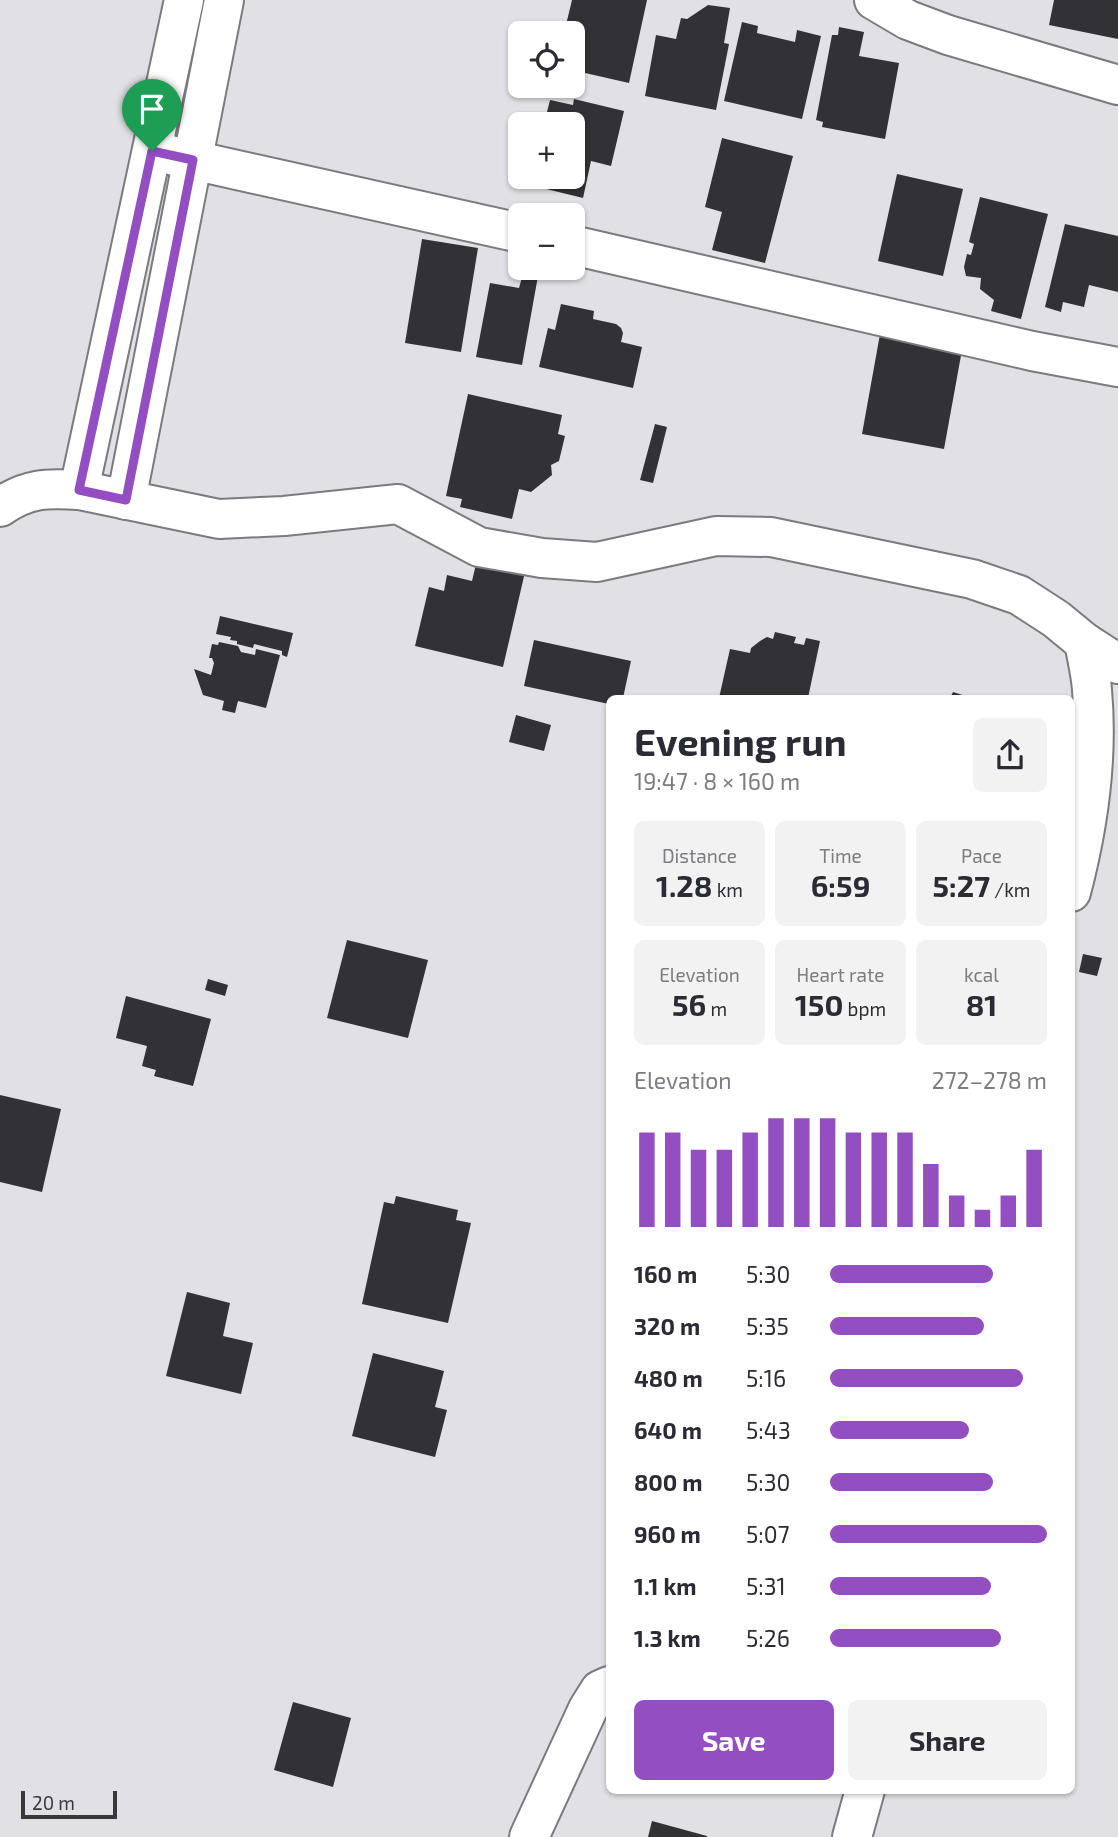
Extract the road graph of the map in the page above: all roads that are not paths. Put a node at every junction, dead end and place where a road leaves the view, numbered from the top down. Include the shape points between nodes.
1 (184, 0) edge
2 (224, 0) edge
3 (874, 0) edge
4 (1118, 85) edge
5 (152, 151) junction
6 (193, 160) junction
7 (508, 230) edge
8 (585, 248) edge
9 (1118, 367) edge
10 (79, 490) junction
11 (126, 500) junction
12 (0, 507) edge
13 (1084, 642) junction
14 (1118, 664) edge
15 (1075, 872) edge
16 (606, 1687) edge
17 (864, 1794) edge
18 (529, 1837) edge
19 (852, 1837) edge

1 - 5 street
2 - 6 street
3 - 4 street via 908,20 948,35
5 - 6 street
5 - 10 street
6 - 7 street
6 - 11 street
8 - 9 street
10 - 11 street
10 - 12 street via 37,489
11 - 13 street via 219,519 398,504 479,547 597,562 716,536 771,537 972,579 1019,595
13 - 14 street
13 - 15 street via 1094,735 1087,811
16 - 18 street via 588,1709
17 - 19 street

